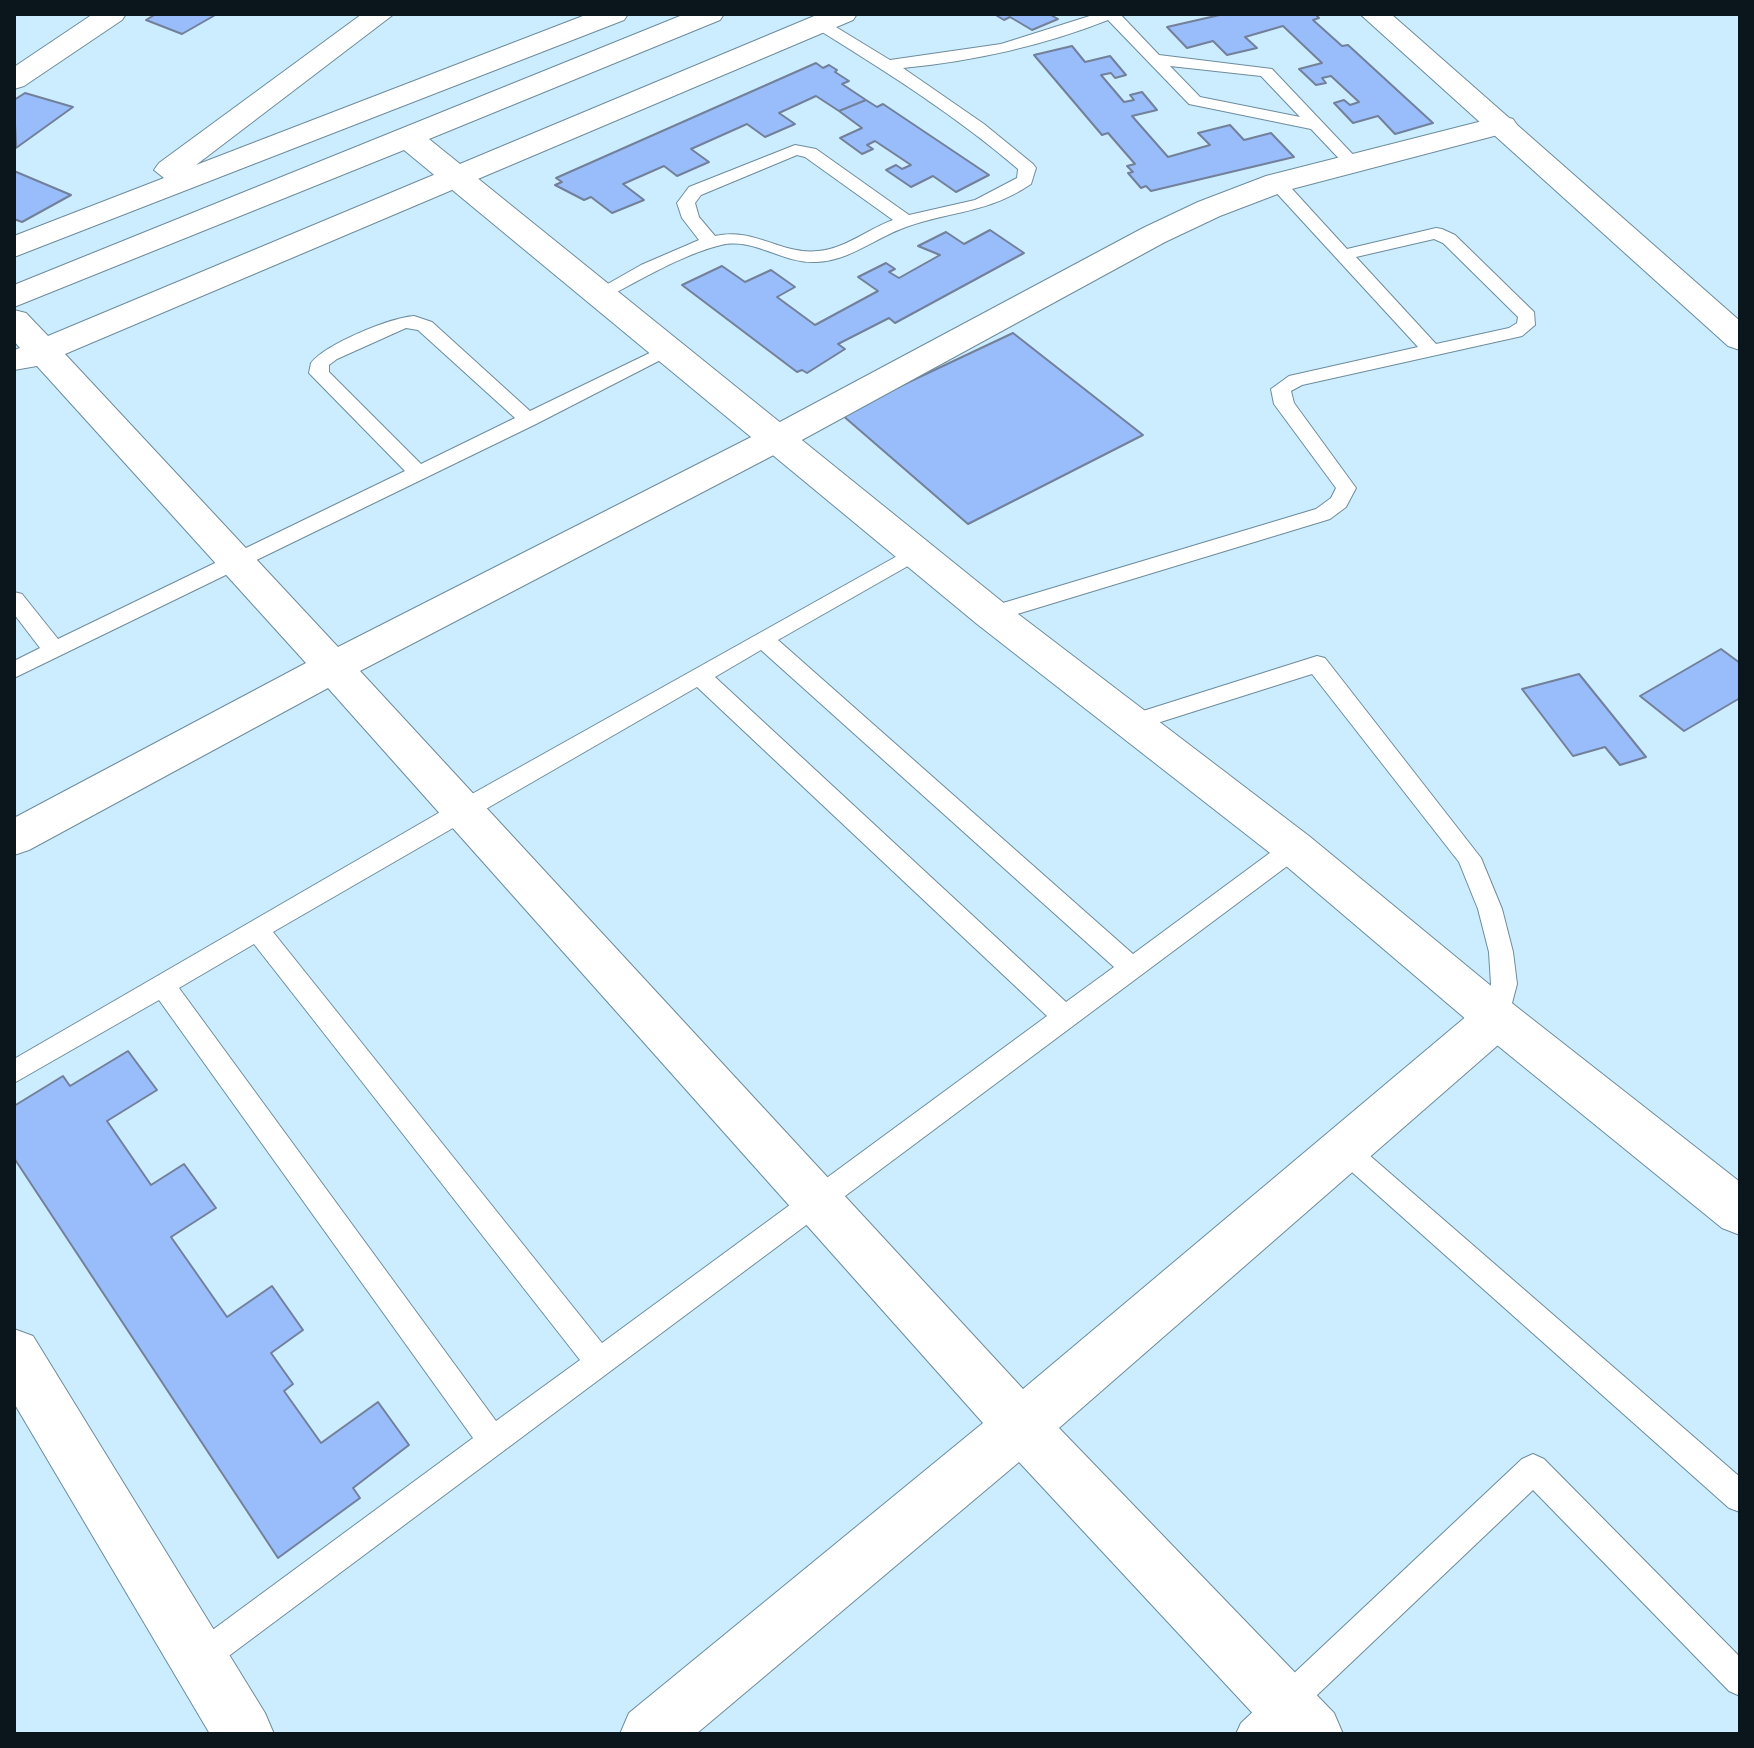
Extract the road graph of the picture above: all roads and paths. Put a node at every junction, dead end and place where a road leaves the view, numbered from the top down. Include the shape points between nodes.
1 (112, 14) edge
2 (380, 14) edge
3 (614, 14) edge
4 (710, 14) edge
5 (1111, 14) edge
6 (1374, 14) edge
7 (831, 19) edge
8 (1155, 59) junction
9 (887, 65) junction
10 (14, 80) edge
11 (1316, 125) junction
12 (1502, 125) junction
13 (406, 136) junction
14 (1353, 163) junction
15 (454, 178) junction
16 (1277, 183) junction
17 (123, 205) junction
18 (906, 221) junction
19 (711, 243) junction
20 (14, 247) edge
21 (1343, 255) junction
22 (599, 294) junction
23 (14, 297) edge
24 (1740, 339) edge
25 (24, 345) edge
26 (1431, 350) junction
27 (669, 351) junction
28 (529, 420) junction
29 (776, 439) junction
30 (418, 473) junction
31 (915, 553) junction
32 (237, 562) junction
33 (14, 599) edge
34 (991, 614) junction
35 (763, 639) junction
36 (54, 650) junction
37 (333, 667) junction
38 (14, 670) edge
39 (699, 675) junction
40 (1132, 723) junction
41 (462, 810) junction
42 (14, 838) edge
43 (1294, 848) junction
44 (257, 930) junction
45 (1132, 968) junction
46 (162, 985) junction
47 (1066, 1018) junction
48 (1497, 1018) junction
49 (14, 1072) edge
50 (1344, 1149) junction
51 (819, 1202) junction
52 (1740, 1211) edge
53 (14, 1354) edge
54 (600, 1363) junction
55 (1021, 1426) junction
56 (493, 1442) junction
57 (1740, 1497) edge
58 (199, 1659) junction
59 (1740, 1680) edge
60 (1283, 1724) edge
61 (244, 1734) edge
62 (650, 1734) edge

1 - 10 street
2 - 17 street
3 - 17 street
4 - 13 street
5 - 8 lane
5 - 9 lane via 993,53
6 - 12 street
7 - 9 lane
7 - 15 street
8 - 11 lane via 1195,101
8 - 11 lane via 1266,72
9 - 18 lane via 1027,168 1025,180 980,207
11 - 14 lane
12 - 14 street
12 - 24 street
13 - 15 street
13 - 23 street
14 - 16 street
15 - 22 street
15 - 25 street
16 - 21 lane
16 - 29 street via 1154,235
17 - 20 street
18 - 19 lane via 833,255 799,257 749,239
18 - 19 lane via 810,153 795,150 695,191 686,203
19 - 22 lane
21 - 26 lane
21 - 26 lane via 1436,233 1449,239 1527,316 1526,325 1515,332
22 - 27 street
25 - 32 street
26 - 34 lane via 1296,380 1281,389 1284,404 1346,488 1339,502 1323,514
27 - 28 lane
27 - 29 street
28 - 30 lane
28 - 30 lane via 425,326 414,322 320,363 319,373
29 - 31 street
29 - 37 street
30 - 32 lane
31 - 34 street
31 - 35 lane
32 - 36 lane
32 - 37 street
33 - 36 lane
34 - 40 street
35 - 39 lane
35 - 45 lane
36 - 38 lane
37 - 41 street
37 - 42 street
39 - 41 lane
39 - 47 lane
40 - 43 street
40 - 48 lane via 1317,664 1469,858 1501,952 1504,984
41 - 44 lane
41 - 51 street
43 - 45 lane
43 - 48 street
44 - 46 lane
44 - 54 lane
45 - 47 lane
46 - 49 lane
46 - 56 lane
47 - 51 lane
48 - 50 street
48 - 52 street
50 - 55 street
50 - 57 lane
51 - 54 lane
51 - 55 street
53 - 58 street
54 - 56 lane
55 - 60 street
55 - 62 street
56 - 58 lane
58 - 61 street
59 - 60 lane via 1533,1469

